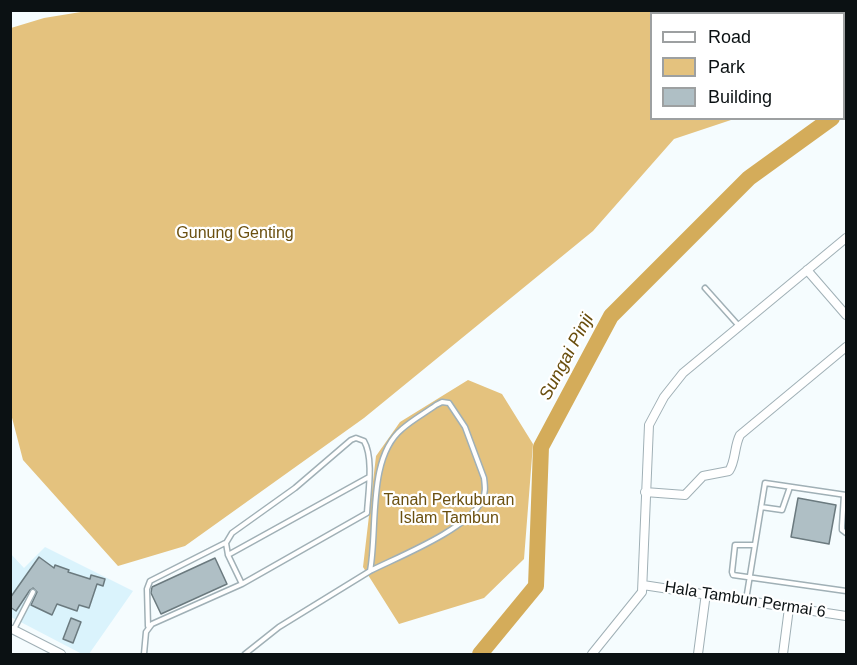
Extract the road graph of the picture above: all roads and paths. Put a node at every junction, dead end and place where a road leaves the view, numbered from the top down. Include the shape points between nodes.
1 (846, 238) edge
2 (807, 270) junction
3 (705, 288) dead end
4 (846, 315) edge
5 (740, 327) junction
6 (846, 347) edge
7 (369, 477) junction
8 (790, 487) junction
9 (645, 492) junction
10 (845, 495) edge
11 (761, 507) junction
12 (846, 533) edge
13 (225, 543) junction
14 (754, 546) junction
15 (228, 555) junction
16 (370, 571) junction
17 (749, 578) junction
18 (242, 584) junction
19 (643, 585) junction
20 (846, 591) edge
21 (33, 592) dead end
22 (706, 594) junction
23 (746, 600) junction
24 (789, 608) junction
25 (846, 616) edge
26 (148, 627) junction
27 (14, 630) joint
28 (61, 654) edge
29 (144, 654) edge
30 (245, 654) edge
31 (592, 654) edge
32 (698, 654) edge
33 (783, 654) edge

1 - 2 street
2 - 4 street
2 - 5 street
3 - 5 lane
5 - 9 street via 678,378 655,413 649,425
6 - 9 street via 740,435 729,471 703,476 685,495
7 - 13 lane via 368,447 360,439 351,440 295,488 232,533
7 - 15 lane
7 - 18 lane via 367,513
8 - 10 lane
8 - 11 lane via 782,510
8 - 11 lane via 765,483
9 - 19 street
10 - 12 lane via 842,530
11 - 14 lane
13 - 15 lane
13 - 26 lane via 150,581
14 - 17 lane
14 - 17 lane via 735,545 732,574
15 - 18 lane
16 - 16 lane via 378,476 385,450 400,429 436,405 449,403 465,428 484,478 486,487 480,504 454,528
16 - 30 lane via 279,627
17 - 20 lane
17 - 23 lane
18 - 26 lane
19 - 22 street, Hala Tambun Permai 6
19 - 31 street via 638,598
21 - 27 lane
22 - 23 street, Hala Tambun Permai 6
22 - 32 street
23 - 24 street, Hala Tambun Permai 6
24 - 25 street, Hala Tambun Permai 6
24 - 33 street
26 - 29 lane
27 - 28 street

